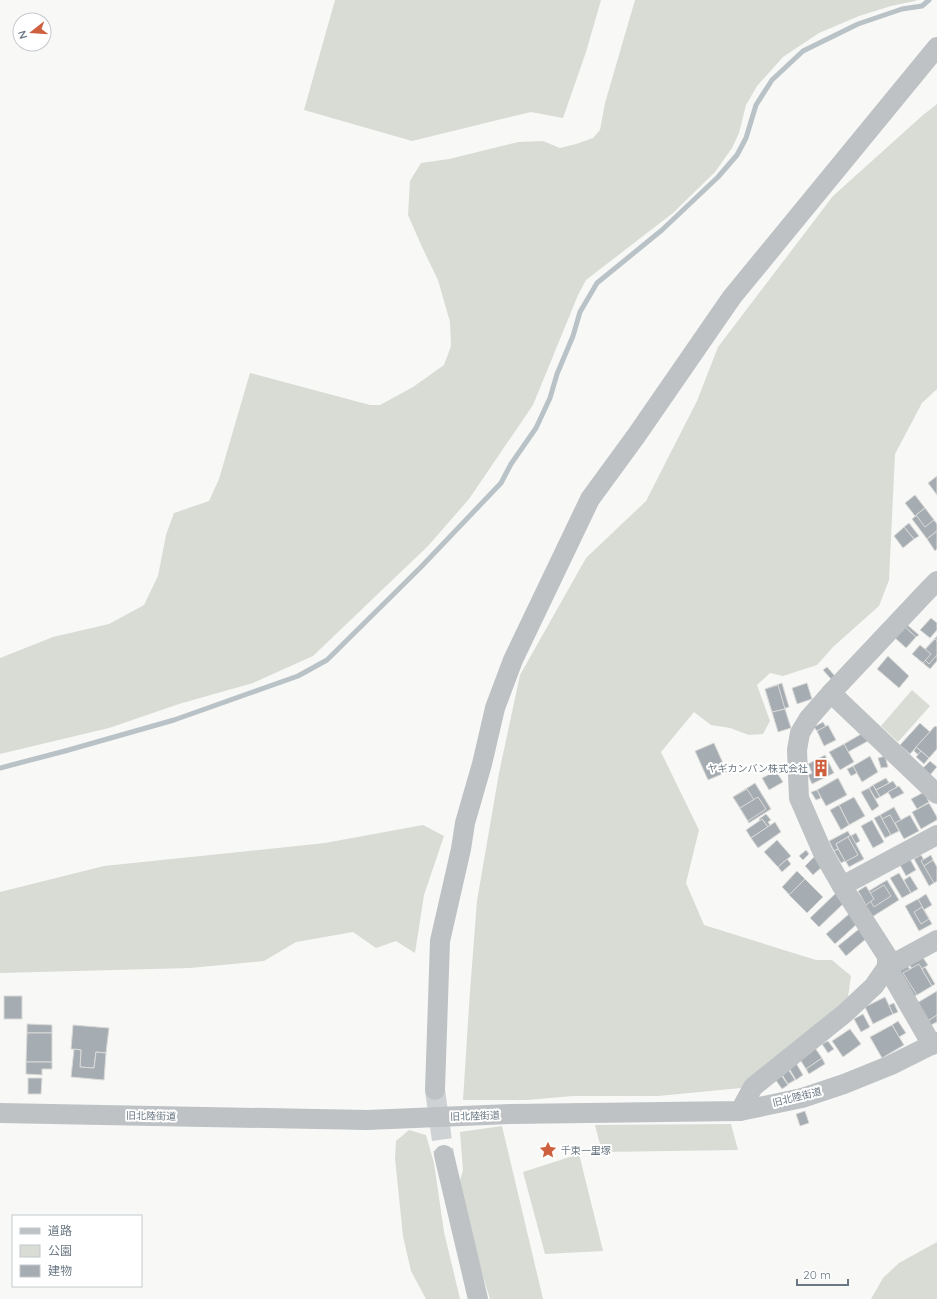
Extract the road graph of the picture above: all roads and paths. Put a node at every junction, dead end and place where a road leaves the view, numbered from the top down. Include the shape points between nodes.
1 (937, 47) edge
2 (934, 590) edge
3 (831, 692) junction
4 (937, 794) edge
5 (937, 835) edge
6 (842, 886) junction
7 (937, 940) edge
8 (887, 968) junction
9 (934, 1044) edge
10 (435, 1090) tunnel mouth
11 (740, 1111) junction
12 (0, 1113) edge
13 (444, 1155) tunnel mouth
14 (478, 1299) edge

1 - 10 street via 732,297 590,499 513,660 495,708 465,822 440,942
2 - 3 street
3 - 4 street
3 - 6 street via 800,733 797,750 799,798 823,853
5 - 6 street
6 - 8 street via 886,956
7 - 8 street
8 - 9 street
8 - 11 street via 874,986 844,1014 753,1087
9 - 11 street, 旧北陸街道 via 844,1084 802,1098
11 - 12 street, 旧北陸街道 via 511,1114 367,1120
13 - 14 street

